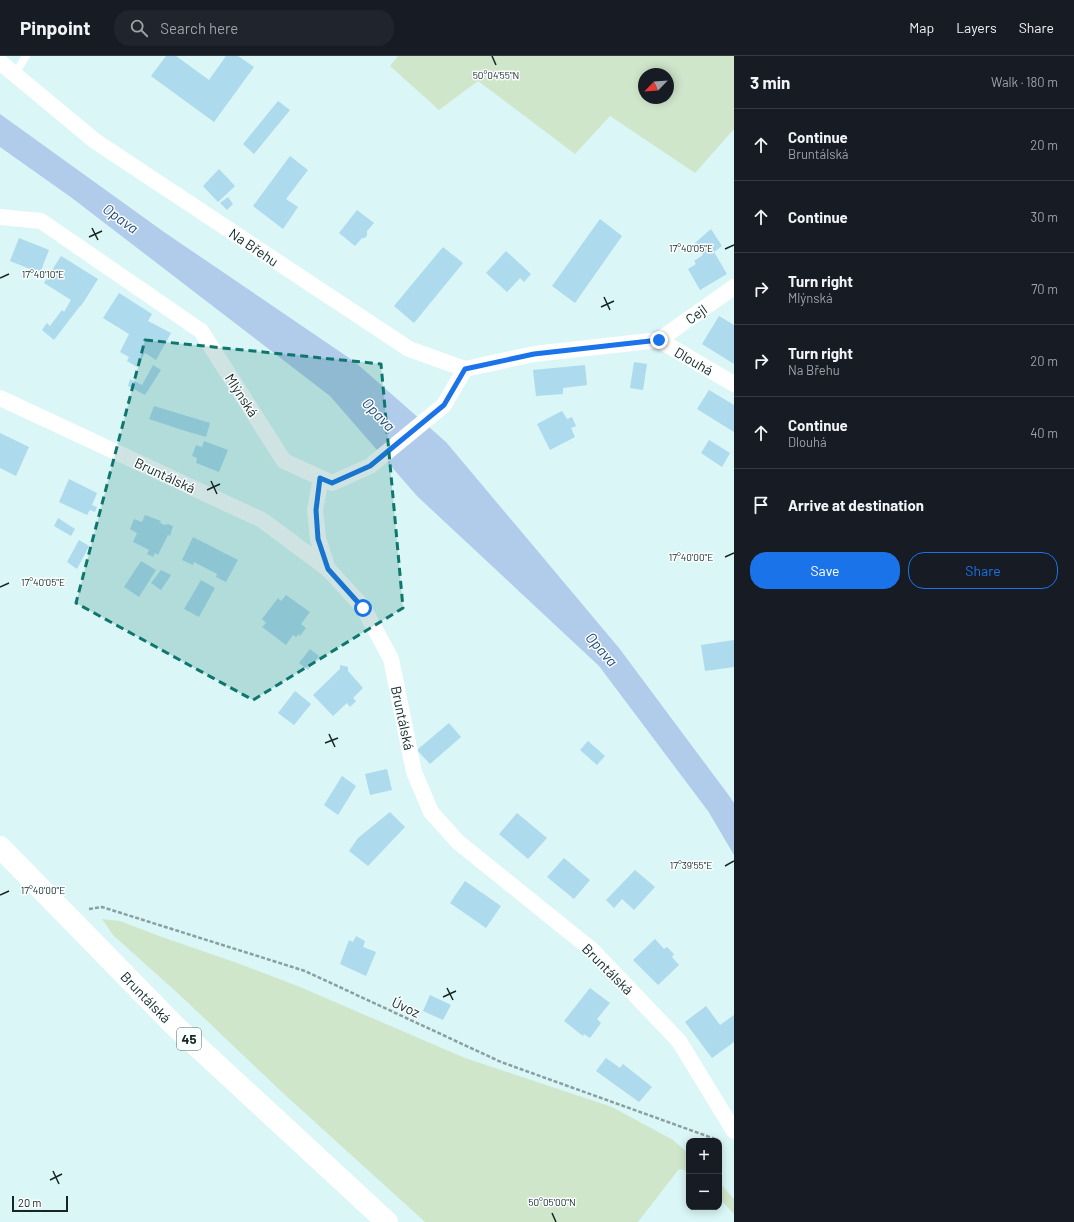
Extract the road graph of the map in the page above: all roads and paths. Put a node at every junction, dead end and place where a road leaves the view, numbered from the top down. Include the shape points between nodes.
1 (26, 56) edge
2 (0, 62) edge
3 (15, 74) junction
4 (0, 217) edge
5 (734, 287) edge
6 (659, 340) junction
7 (465, 369) junction
8 (734, 384) edge
9 (0, 398) edge
10 (320, 478) junction
11 (328, 569) junction
12 (0, 847) edge
13 (64, 913) junction
14 (734, 1131) edge
15 (711, 1138) edge
16 (387, 1222) edge

1 - 3 lane
2 - 3 street, Na Břehu
3 - 7 street, Na Břehu via 95,141 409,349
4 - 10 street, Mlýnská via 41,221 201,331 284,461
5 - 6 street, Cejl
6 - 7 street, Dlouhá via 534,354
6 - 8 street, Dlouhá
7 - 10 street, Mlýnská via 444,405 370,466 332,483
9 - 11 street, Bruntálská via 262,520
10 - 11 street via 316,510 318,539
11 - 14 street, Bruntálská via 363,608 391,659 414,772 431,812 458,842 592,950 679,1041
12 - 13 main road, Bruntálská / 45
13 - 15 path, Úvoz via 102,907 305,972 501,1062
13 - 16 main road, Bruntálská / 45 via 175,1026

